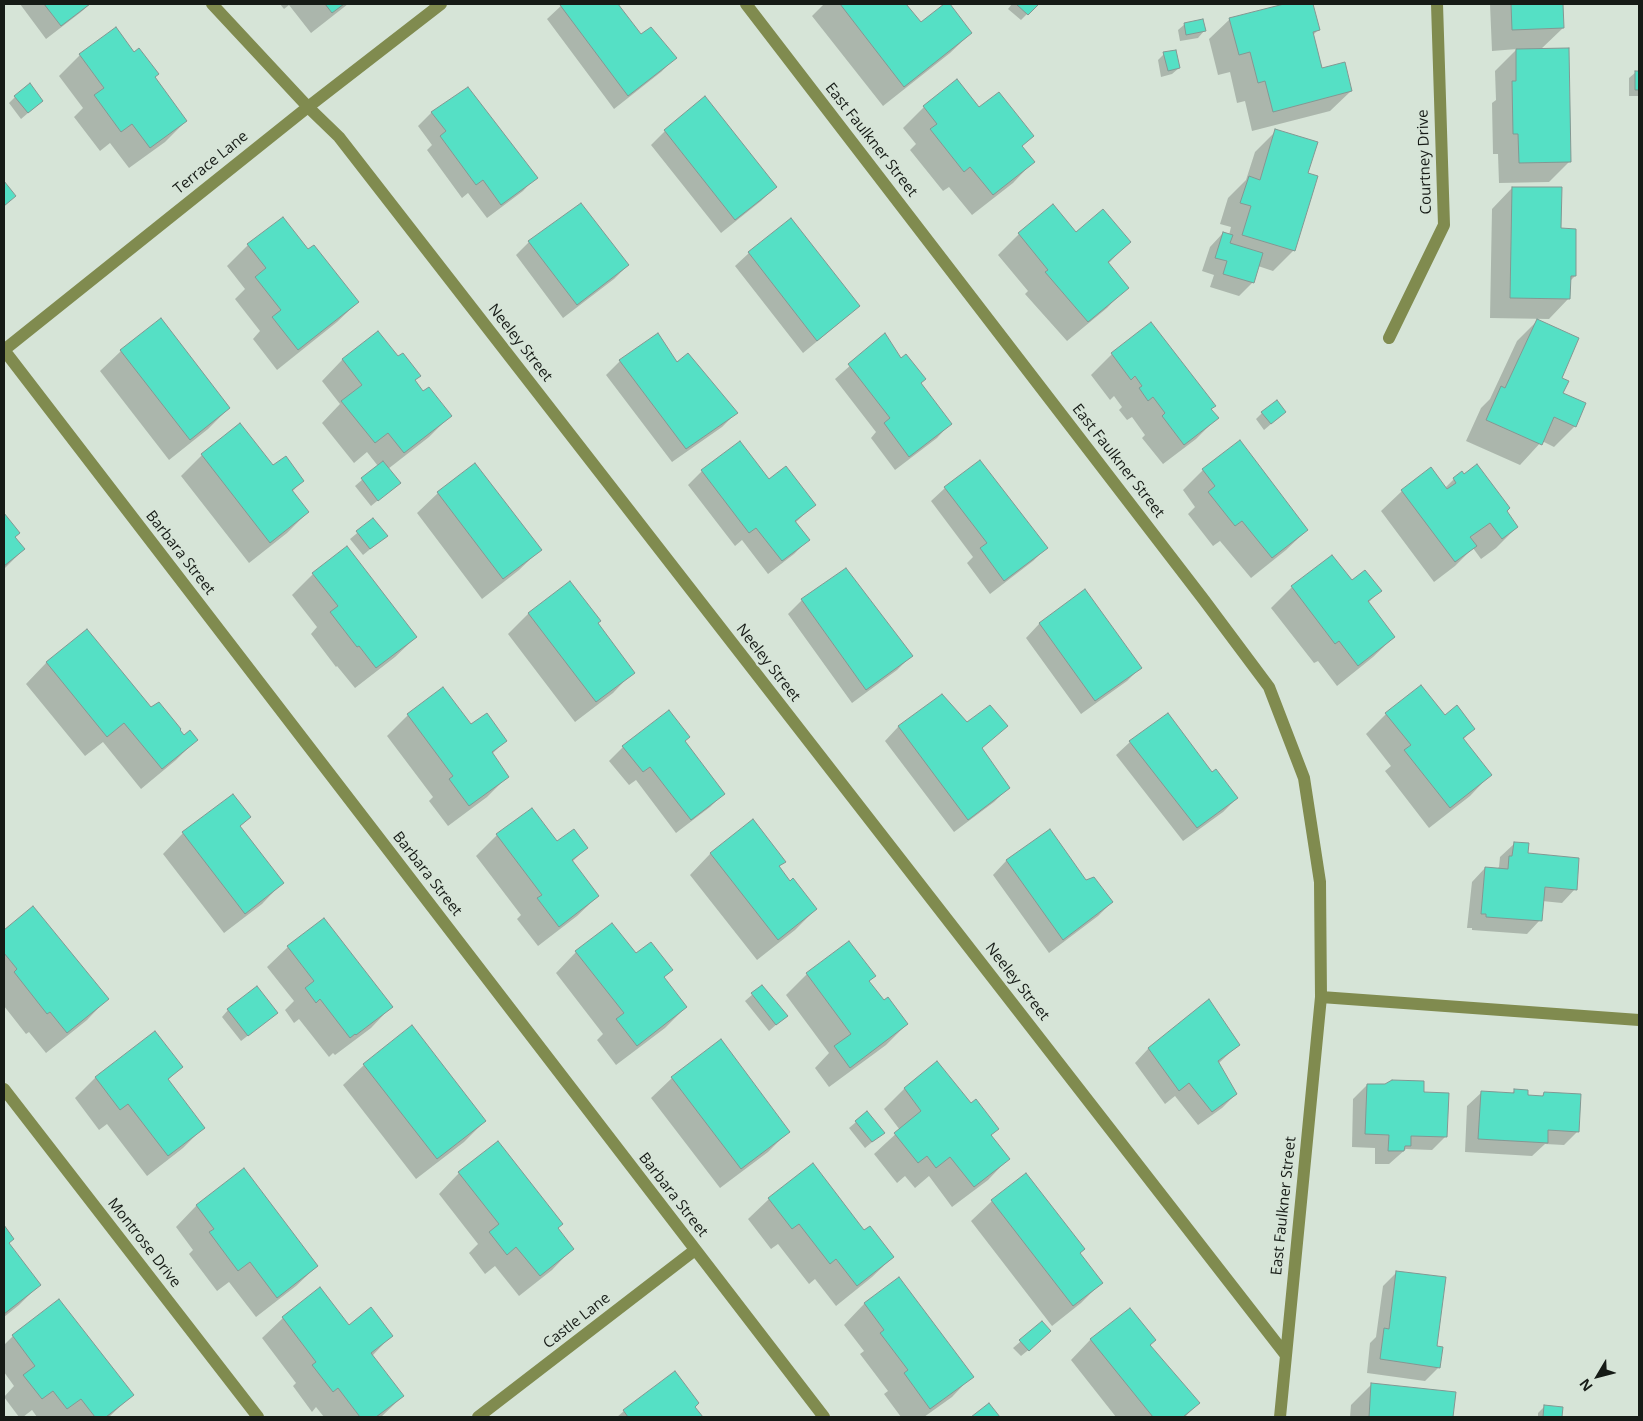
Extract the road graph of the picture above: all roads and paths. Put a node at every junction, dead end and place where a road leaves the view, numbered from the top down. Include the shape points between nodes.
1 (212, 4) edge
2 (441, 4) edge
3 (746, 4) edge
4 (1436, 4) edge
5 (308, 107) junction
6 (1389, 338) dead end
7 (4, 350) edge
8 (1321, 997) junction
9 (1639, 1020) edge
10 (4, 1090) edge
11 (695, 1250) junction
12 (1285, 1354) junction
13 (258, 1417) edge
14 (478, 1417) edge
15 (824, 1417) edge
16 (1280, 1417) edge

1 - 5 street, Neeley Street
2 - 5 street, Terrace Lane
3 - 8 street, East Faulkner Street via 1269,687 1304,778 1320,882
4 - 6 street, Courtney Drive via 1444,225
5 - 7 street, Terrace Lane
5 - 12 street, Neeley Street via 339,137
7 - 11 street, Barbara Street
8 - 9 street
8 - 12 street, East Faulkner Street
10 - 13 street, Montrose Drive
11 - 14 street, Castle Lane
11 - 15 street, Barbara Street
12 - 16 street, East Faulkner Street

